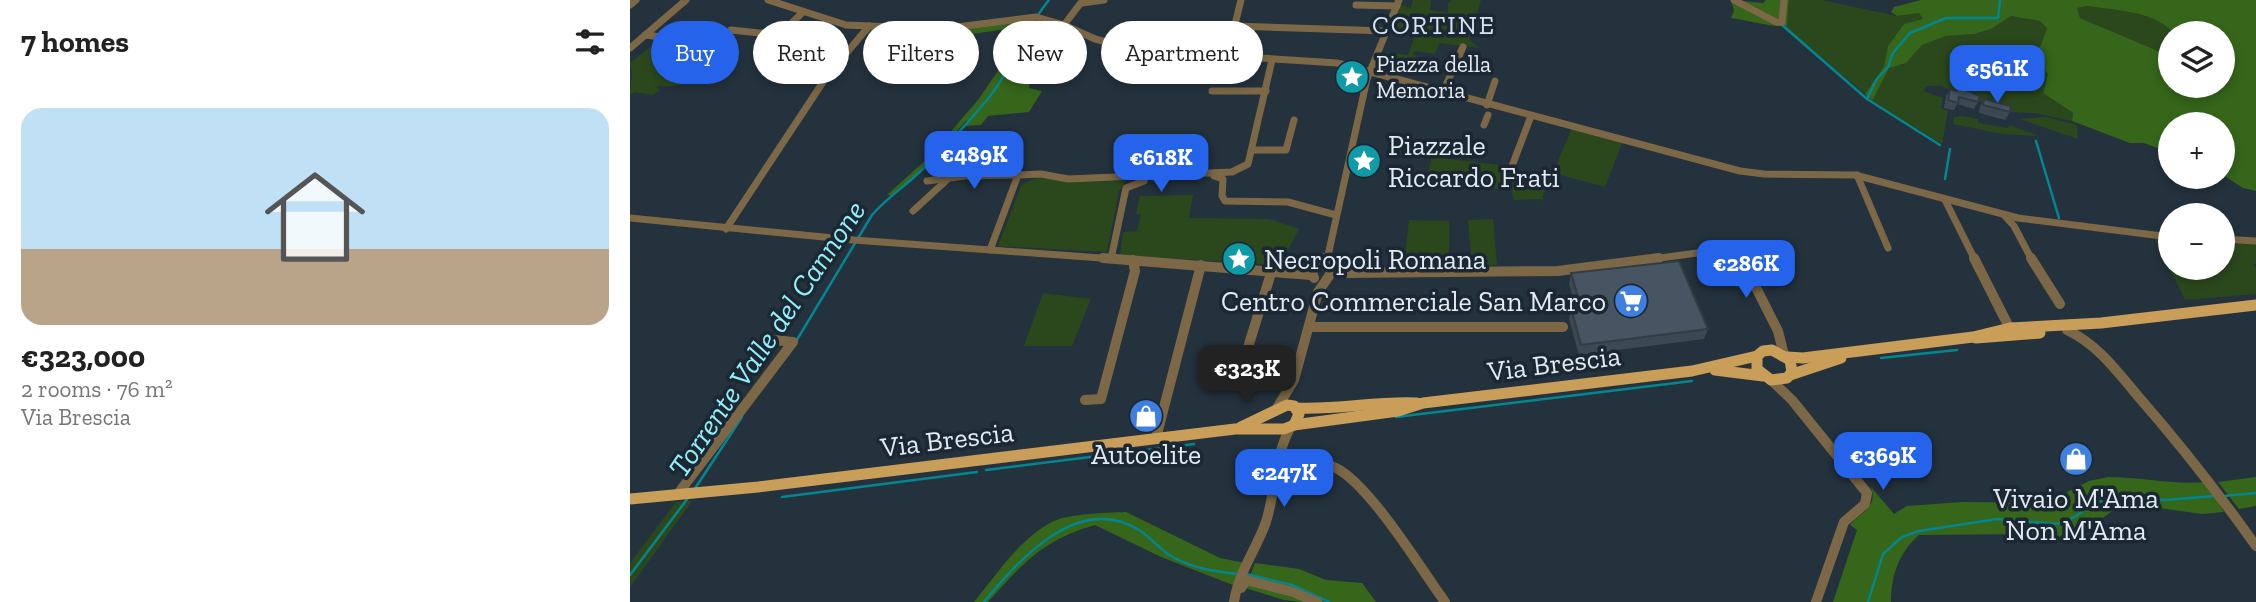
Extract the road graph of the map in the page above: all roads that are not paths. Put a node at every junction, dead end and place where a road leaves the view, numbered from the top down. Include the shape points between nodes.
1 (636, 0) edge
2 (686, 0) edge
3 (768, 0) edge
4 (1104, 0) edge
5 (1241, 0) edge
6 (1734, 0) edge
7 (1784, 0) edge
8 (1083, 2) edge
9 (1398, 3) edge
10 (630, 5) edge
11 (1356, 5) dead end
12 (803, 12) junction
13 (794, 21) edge
14 (1006, 21) edge
15 (1052, 21) edge
16 (1067, 21) edge
17 (1235, 21) edge
18 (863, 26) edge
19 (1263, 27) edge
20 (1387, 31) junction
21 (863, 33) edge
22 (645, 35) junction
23 (651, 36) edge
24 (1463, 47) dead end
25 (630, 48) edge
26 (1263, 59) edge
27 (1272, 60) junction
28 (1370, 72) junction
29 (1495, 81) dead end
30 (1212, 91) dead end
31 (1266, 91) junction
32 (1443, 93) junction
33 (1488, 105) junction
34 (1534, 114) junction
35 (1488, 115) dead end
36 (1294, 120) dead end
37 (1485, 125) dead end
38 (1252, 150) junction
39 (1509, 174) dead end
40 (1018, 175) junction
41 (1857, 175) junction
42 (950, 177) junction
43 (927, 181) dead end
44 (1945, 200) junction
45 (913, 211) dead end
46 (1336, 215) junction
47 (2004, 215) joint
48 (630, 218) edge
49 (2016, 222) junction
50 (726, 229) junction
51 (2158, 236) edge
52 (858, 240) joint
53 (2235, 240) edge
54 (2256, 241) edge
55 (1888, 248) dead end
56 (990, 250) junction
57 (1111, 259) junction
58 (1201, 265) junction
59 (1134, 266) junction
60 (1272, 271) junction
61 (1322, 271) junction
62 (2060, 304) dead end
63 (2256, 305) edge
64 (2165, 316) junction
65 (2077, 326) junction
66 (1309, 327) junction
67 (1560, 327) dead end
68 (2010, 329) junction
69 (1779, 331) junction
70 (1973, 337) junction
71 (774, 340) dead end
72 (2089, 340) junction
73 (1860, 351) junction
74 (1762, 353) junction
75 (1785, 356) junction
76 (1245, 358) dead end
77 (1692, 371) junction
78 (1789, 377) junction
79 (1767, 378) junction
80 (1286, 394) junction
81 (1085, 400) dead end
82 (1792, 400) junction
83 (1423, 403) junction
84 (1295, 408) junction
85 (1276, 409) junction
86 (1235, 429) junction
87 (1285, 430) junction
88 (1156, 438) junction
89 (1277, 462) junction
90 (687, 494) junction
91 (630, 499) edge
92 (2256, 546) edge
93 (1236, 593) edge
94 (1317, 602) edge
95 (1446, 602) edge
96 (1816, 602) edge

1 - 10 street
2 - 22 street
3 - 12 street
4 - 8 street
5 - 17 street
6 - 7 street via 1776,22 1782,22
8 - 16 street
9 - 11 street
9 - 20 street
12 - 13 street
12 - 18 street
14 - 15 street via 1030,17
19 - 20 street
20 - 28 street
21 - 50 street via 825,79
22 - 23 street
22 - 25 street
24 - 32 street
26 - 27 street
27 - 28 street via 1336,63
27 - 31 street
28 - 32 street
28 - 46 street
29 - 33 street
30 - 31 street
31 - 38 street
32 - 33 street
33 - 34 street
34 - 39 street
34 - 41 street via 1740,171
35 - 37 street
36 - 38 street via 1286,150
38 - 40 street via 1248,164 1232,172 1068,179
40 - 42 street
40 - 56 street
41 - 44 street
41 - 55 street
42 - 43 street
42 - 45 street
44 - 47 street
44 - 68 street
46 - 57 street via 1288,202 1225,201 1219,176 1131,184 1118,215
46 - 61 street
47 - 49 street
48 - 50 street
49 - 51 street
49 - 62 street via 2040,275
50 - 52 street
52 - 56 street
53 - 54 street
56 - 57 street
57 - 59 street
58 - 59 street via 1144,261
58 - 60 street
58 - 88 street
59 - 81 street via 1101,399
60 - 61 street
60 - 76 street
61 - 66 street
61 - 69 street via 1558,271 1727,249 1741,258
63 - 64 main road, Via Brescia
64 - 65 main road, Via Brescia
64 - 72 street via 2097,326
65 - 68 main road, Via Brescia
65 - 70 main road, Via Brescia via 1989,339
65 - 72 street
65 - 72 street
66 - 67 street
66 - 80 street
68 - 70 main road, Via Brescia
69 - 74 street via 1775,345
69 - 75 street
70 - 73 main road, Via Brescia
71 - 90 street via 793,342
72 - 92 street via 2212,483
73 - 75 main road, Via Brescia
73 - 78 main road, Via Brescia
74 - 75 main road, Via Brescia
74 - 77 main road, Via Brescia
74 - 79 main road via 1755,366
75 - 78 main road via 1793,368
77 - 79 main road, Via Brescia via 1723,370
77 - 83 main road, Via Brescia
78 - 79 main road, Via Brescia
78 - 82 street
79 - 82 street
80 - 84 street
80 - 85 street
82 - 96 street via 1861,483 1867,497 1844,522
83 - 84 main road, Via Brescia
83 - 87 main road, Via Brescia
84 - 85 main road, Via Brescia
84 - 87 main road via 1299,417
85 - 86 main road, Via Brescia
85 - 87 main road via 1270,418
86 - 87 main road, Via Brescia
86 - 88 main road, Via Brescia
87 - 89 street
88 - 90 main road, Via Brescia
89 - 93 street via 1266,520
89 - 95 street via 1331,466 1346,474
90 - 91 main road, Via Brescia
93 - 94 street via 1246,580

